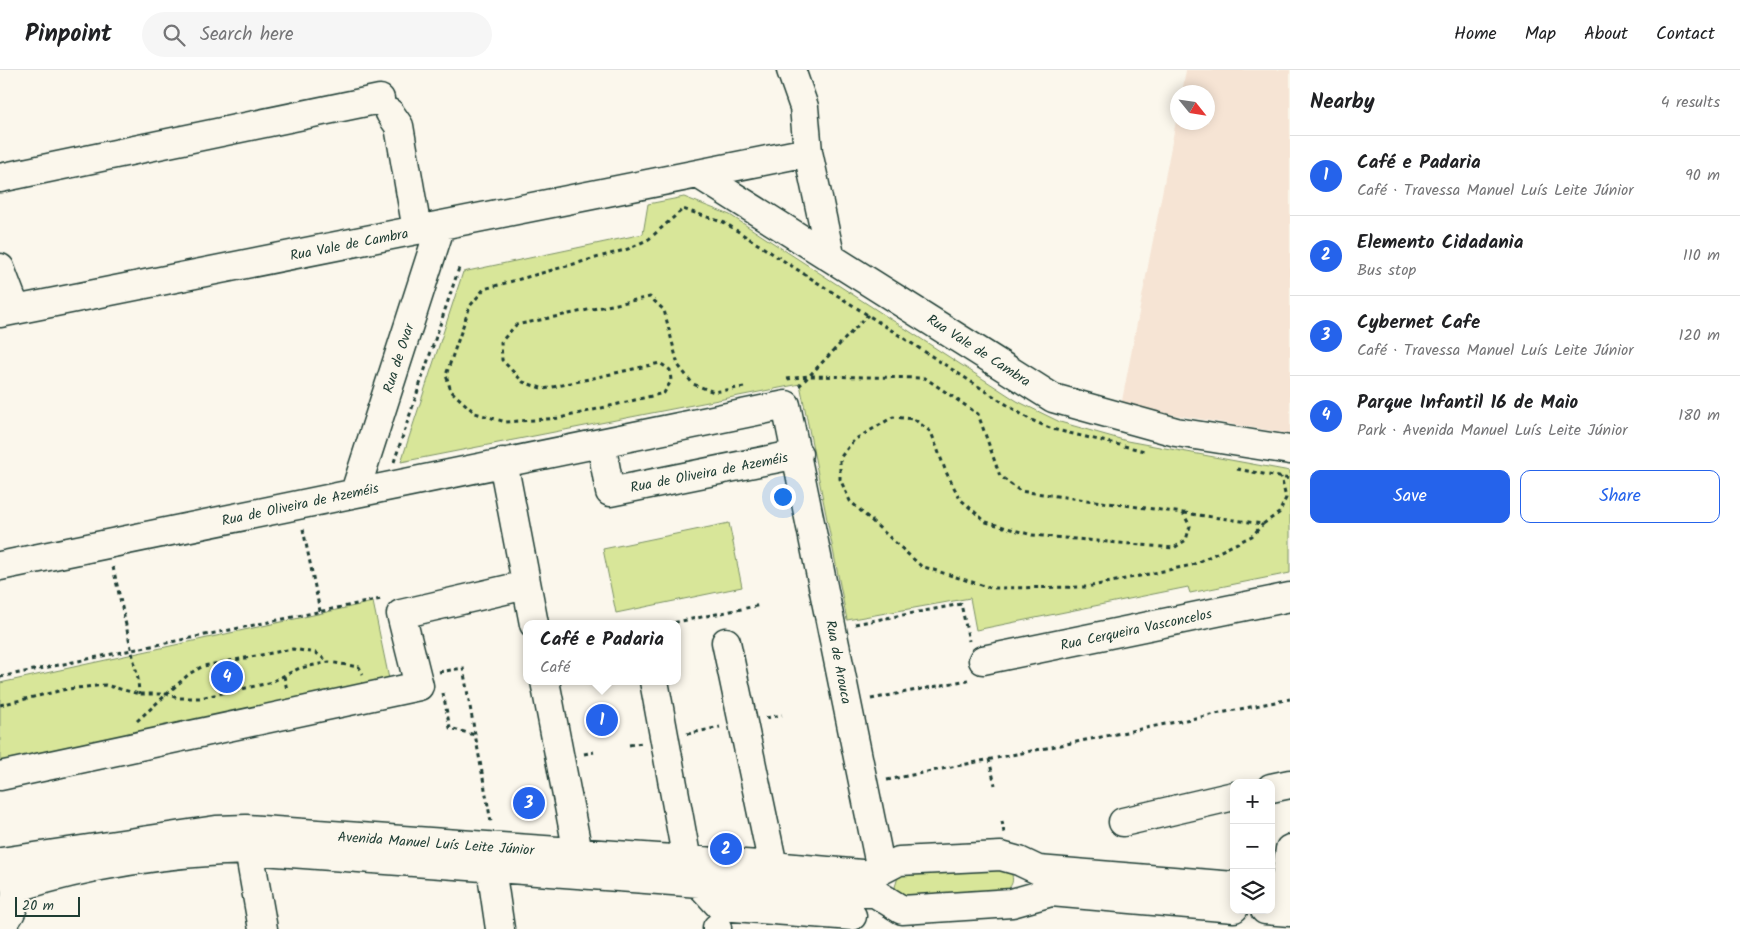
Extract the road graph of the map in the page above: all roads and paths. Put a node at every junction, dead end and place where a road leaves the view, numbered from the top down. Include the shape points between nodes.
1 (791, 70) edge
2 (808, 152) junction
3 (698, 174) junction
4 (0, 178) edge
5 (683, 209) dead end
6 (429, 228) junction
7 (830, 255) junction
8 (460, 265) dead end
9 (0, 268) edge
10 (8, 311) edge
11 (868, 315) dead end
12 (809, 376) junction
13 (780, 380) dead end
14 (752, 385) dead end
15 (796, 389) dead end
16 (600, 443) junction
17 (1290, 450) edge
18 (798, 454) junction
19 (503, 462) junction
20 (399, 467) dead end
21 (1281, 477) dead end
22 (355, 492) junction
23 (1183, 513) junction
24 (1263, 524) junction
25 (302, 526) dead end
26 (113, 563) dead end
27 (0, 566) edge
28 (526, 585) junction
29 (1290, 597) edge
30 (387, 598) dead end
31 (761, 605) dead end
32 (320, 612) junction
33 (533, 620) edge
34 (681, 621) edge
35 (845, 626) dead end
36 (726, 642) dead end
37 (131, 650) junction
38 (976, 660) junction
39 (329, 662) junction
40 (439, 672) dead end
41 (0, 677) edge
42 (546, 685) edge
43 (655, 685) edge
44 (442, 689) dead end
45 (139, 694) junction
46 (167, 694) junction
47 (373, 696) junction
48 (1290, 699) edge
49 (870, 700) dead end
50 (0, 705) edge
51 (782, 715) dead end
52 (743, 722) junction
53 (475, 735) junction
54 (665, 738) junction
55 (629, 745) dead end
56 (594, 752) dead end
57 (580, 755) dead end
58 (990, 759) junction
59 (0, 776) edge
60 (886, 780) dead end
61 (1290, 784) edge
62 (995, 785) dead end
63 (1275, 787) edge
64 (1230, 797) edge
65 (1002, 822) dead end
66 (1123, 822) dead end
67 (492, 829) dead end
68 (1004, 829) dead end
69 (1290, 849) edge
70 (248, 850) junction
71 (578, 853) junction
72 (1, 862) edge
73 (492, 868) junction
74 (693, 872) junction
75 (876, 879) junction
76 (1034, 883) junction
77 (1230, 886) edge
78 (16, 888) junction
79 (780, 888) junction
80 (1284, 896) edge
81 (1230, 908) edge
82 (852, 916) dead end
83 (0, 925) edge
84 (263, 929) edge
85 (500, 929) edge

1 - 2 street via 804,107
2 - 3 street, Rua Vale de Cambra
2 - 7 street
3 - 6 street, Rua Vale de Cambra
3 - 7 street, Rua Vale de Cambra
4 - 6 street via 385,106 399,126
5 - 14 path via 649,239 628,249 484,289 470,306 446,376 451,390 475,413 506,422 560,418 664,393 671,381 670,370 660,363 544,389 523,382 502,360 501,342 516,325 650,297 664,310 678,365 694,384 714,392
6 - 10 street, Rua Vale de Cambra
6 - 22 street, Rua de Ovar
7 - 17 street, Rua Vale de Cambra via 1053,398 1176,432
8 - 20 path via 393,464
9 - 10 street
11 - 12 path
12 - 13 path
12 - 15 path
12 - 23 path via 925,378 978,414 1000,476 1020,491
16 - 18 street, Rua de Oliveira de Azeméis via 786,405
16 - 18 street, Rua de Oliveira de Azeméis via 610,492
16 - 19 street, Rua de Oliveira de Azeméis
18 - 75 street, Rua de Arouca
19 - 22 street, Rua de Oliveira de Azeméis
19 - 28 street
21 - 24 path via 1286,498 1278,513
22 - 27 street, Rua de Oliveira de Azeméis
23 - 24 path
23 - 24 path via 1190,526 1186,540 1174,548 1032,535 986,522 960,499 930,432 914,419 893,417 854,440 840,458 840,479 850,501 921,566 992,588 1087,587 1192,565 1252,536
25 - 32 path
26 - 37 path
28 - 33 street
28 - 47 street via 401,614 419,686
29 - 38 street, Rua Cerqueira Vasconcelos
30 - 32 path
31 - 34 path
32 - 37 path
35 - 38 path via 961,604
36 - 52 street
37 - 41 path
37 - 45 path
38 - 49 path
39 - 46 path via 300,668 269,683 200,698 177,698
39 - 46 path via 316,653 293,649 222,662 203,666
39 - 47 path via 359,667
40 - 53 path via 463,668
42 - 71 street
43 - 54 street
44 - 53 path via 450,728
45 - 46 path
45 - 50 path via 105,685 67,689
47 - 59 street
48 - 58 path
51 - 52 path
52 - 54 path
52 - 79 street
53 - 67 path
54 - 55 path
54 - 74 street
56 - 57 path
58 - 60 path
58 - 62 path
61 - 63 street
64 - 66 street
65 - 68 path
69 - 80 street
70 - 73 street, Avenida Manuel Luís Leite Júnior
70 - 78 street, Avenida Manuel Luís Leite Júnior via 118,864 46,878
70 - 84 street
71 - 72 street, Avenida Manuel Luís Leite Júnior via 246,829 216,830
71 - 74 street, Avenida Manuel Luís Leite Júnior
72 - 78 street, Avenida Manuel Luís Leite Júnior via 11,874
73 - 74 street, Avenida Manuel Luís Leite Júnior
73 - 85 street
74 - 79 street, Avenida Manuel Luís Leite Júnior
74 - 79 street via 720,906
75 - 76 street, Avenida Manuel Luís Leite Júnior via 899,861 1001,856 1019,861
75 - 76 street, Avenida Manuel Luís Leite Júnior via 902,910 1012,903
75 - 79 street, Avenida Manuel Luís Leite Júnior
76 - 77 street, Avenida Manuel Luís Leite Júnior
76 - 81 street, Avenida Manuel Luís Leite Júnior via 1051,892
78 - 83 street via 12,912
79 - 82 street

